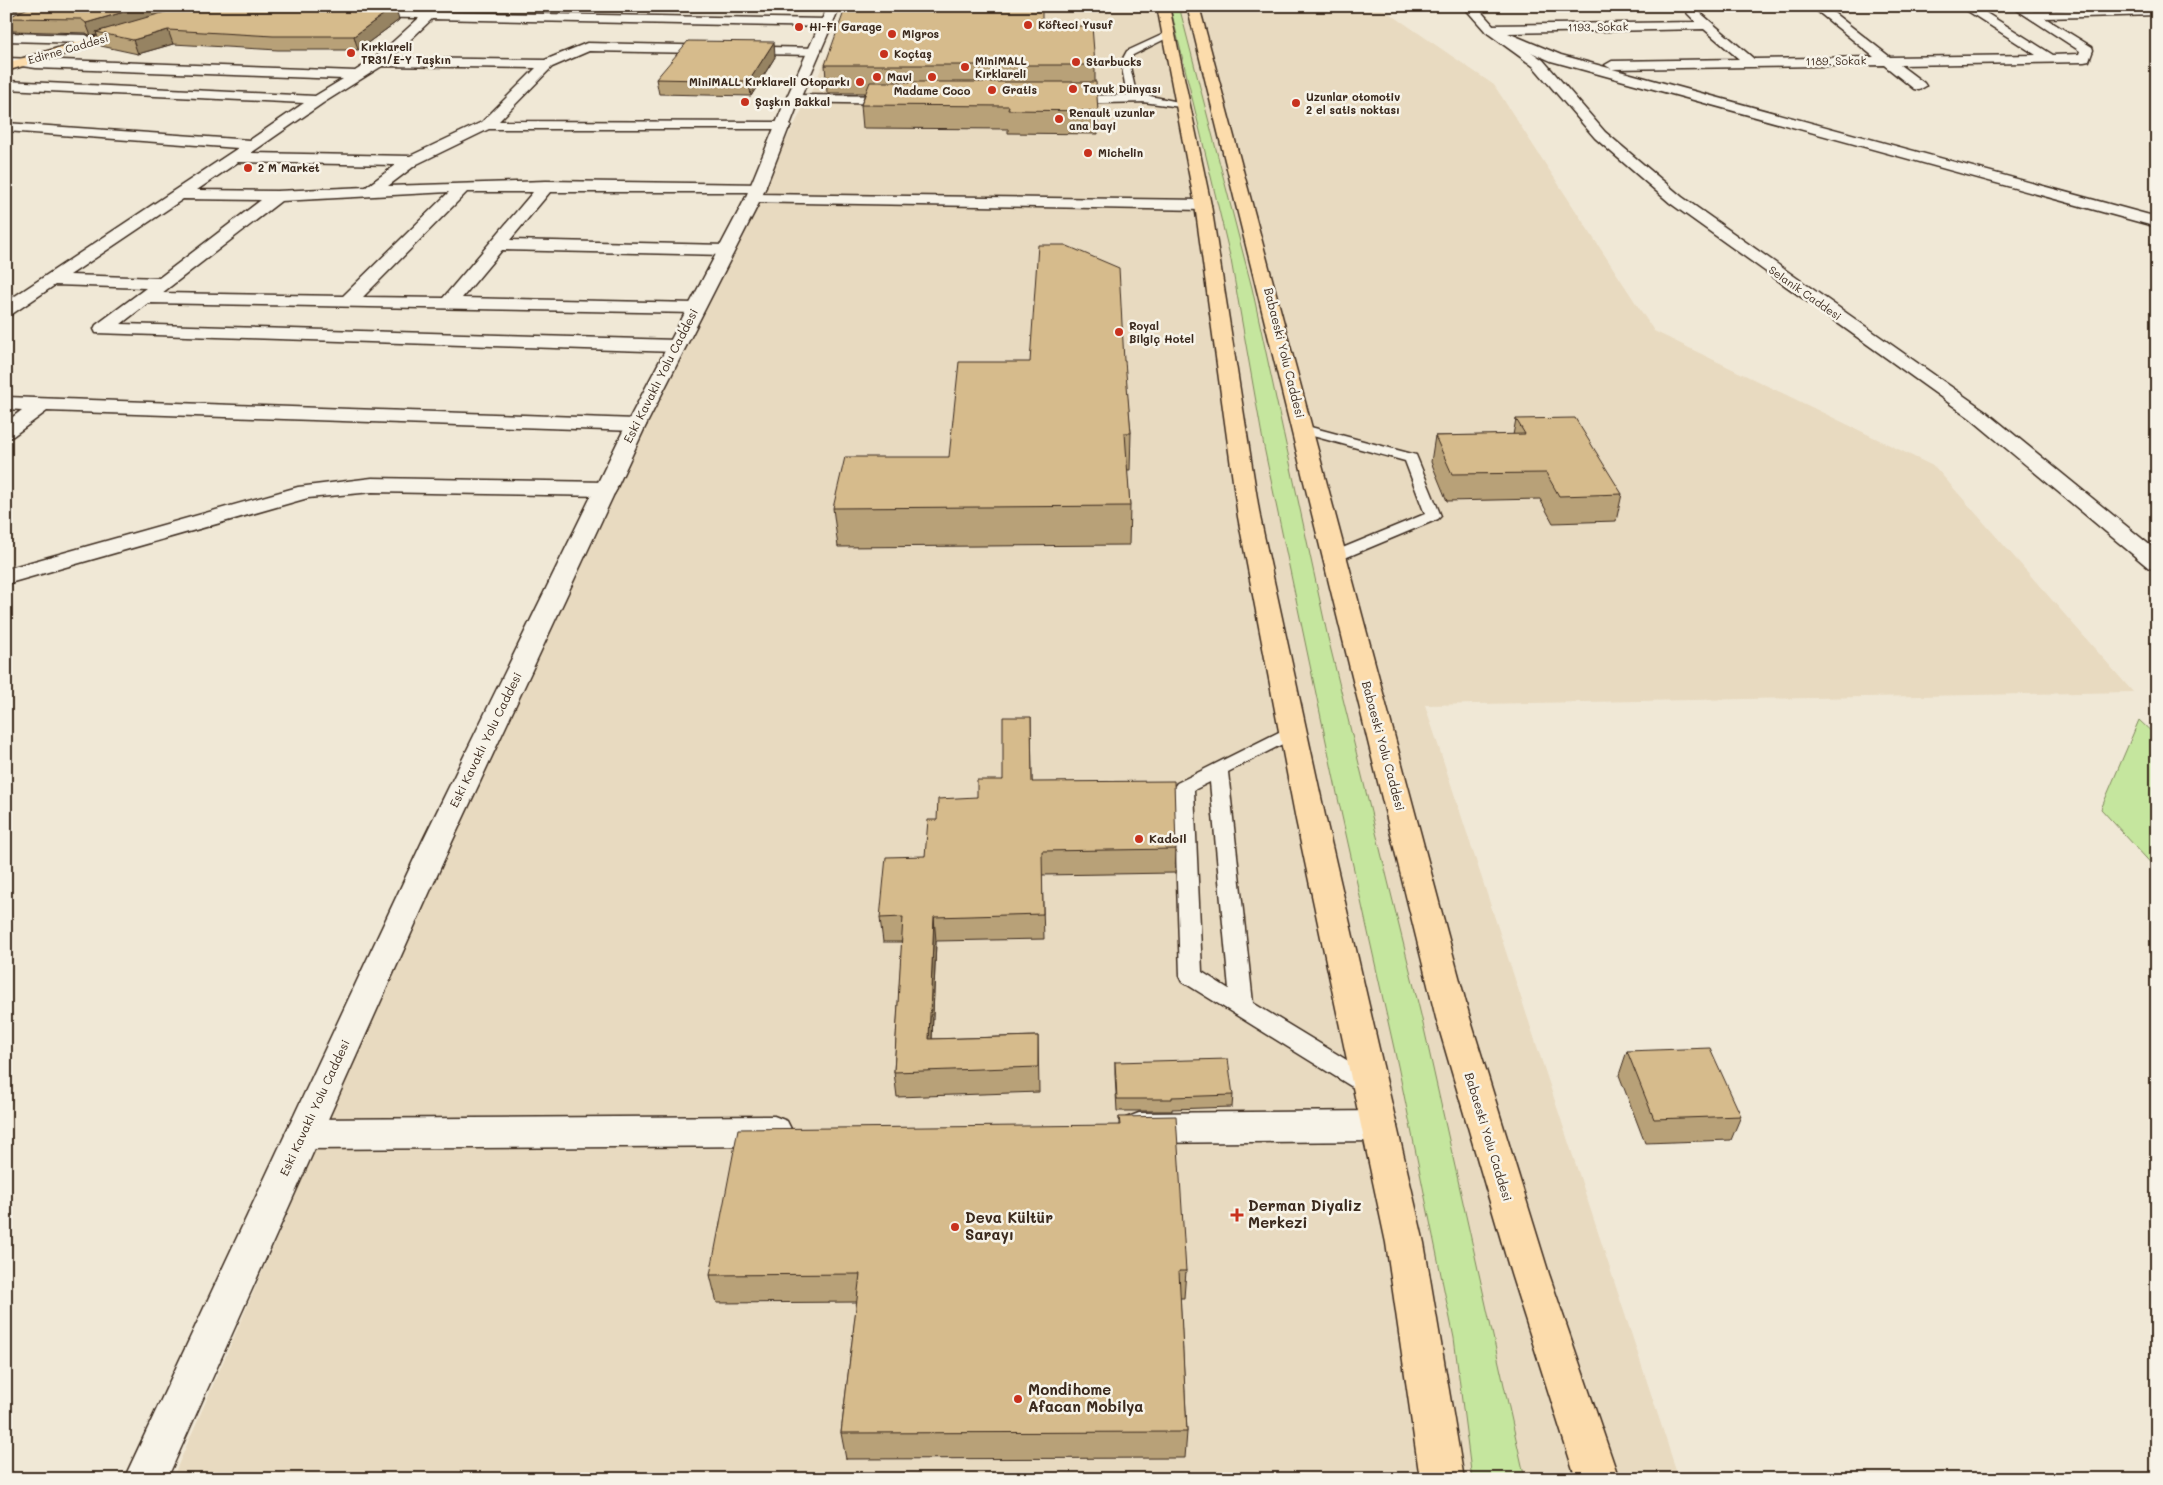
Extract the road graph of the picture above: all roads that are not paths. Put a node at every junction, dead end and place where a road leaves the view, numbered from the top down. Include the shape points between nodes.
1 (300, 6) edge
2 (834, 6) edge
3 (1163, 6) edge
4 (1193, 6) edge
5 (1469, 6) edge
6 (1686, 6) edge
7 (1817, 6) edge
8 (1966, 6) edge
9 (2017, 6) edge
10 (432, 11) edge
11 (2157, 11) edge
12 (1620, 13) dead end
13 (2033, 15) junction
14 (644, 18) junction
15 (827, 23) junction
16 (1706, 24) junction
17 (1633, 26) junction
18 (1490, 29) junction
19 (1169, 35) junction
20 (6, 37) edge
21 (86, 39) junction
22 (610, 46) junction
23 (815, 51) junction
24 (2050, 58) junction
25 (1887, 60) junction
26 (379, 62) junction
27 (1750, 62) junction
28 (12, 63) edge
29 (547, 64) junction
30 (1581, 65) junction
31 (356, 75) junction
32 (6, 85) edge
33 (1919, 86) dead end
34 (793, 99) junction
35 (1143, 99) junction
36 (318, 100) junction
37 (916, 100) edge
38 (1048, 100) edge
39 (1184, 106) junction
40 (487, 125) junction
41 (784, 126) junction
42 (6, 127) edge
43 (253, 145) junction
44 (235, 158) junction
45 (412, 161) junction
46 (546, 186) junction
47 (464, 187) junction
48 (369, 192) junction
49 (755, 193) junction
50 (180, 194) junction
51 (277, 196) junction
52 (1203, 205) junction
53 (2157, 222) edge
54 (498, 245) junction
55 (726, 250) junction
56 (49, 280) junction
57 (164, 283) junction
58 (145, 298) junction
59 (348, 302) junction
60 (448, 304) junction
61 (695, 308) junction
62 (6, 310) edge
63 (676, 346) junction
64 (6, 403) edge
65 (43, 404) junction
66 (636, 425) junction
67 (1303, 429) junction
68 (6, 432) edge
69 (606, 489) junction
70 (1334, 557) junction
71 (2157, 563) edge
72 (6, 577) edge
73 (1293, 731) junction
74 (1218, 770) junction
75 (1242, 1007) junction
76 (1370, 1086) junction
77 (1379, 1126) junction
78 (1110, 1128) edge
79 (801, 1130) edge
80 (303, 1134) junction
81 (145, 1479) edge
82 (1442, 1479) edge
83 (1598, 1479) edge

1 - 10 street via 345,13
2 - 15 street, Eski Kavaklı Yolu Caddesi
3 - 19 highway
4 - 67 highway, Babaeski Yolu Caddesi
5 - 18 street, Selanik Caddesi
6 - 16 street
7 - 25 street
8 - 24 street
9 - 13 street
10 - 14 street
10 - 26 street
11 - 13 street
12 - 17 street
13 - 24 street, 1189. Sokak via 2087,50 2084,58
14 - 15 street
14 - 22 street
15 - 23 street, Eski Kavaklı Yolu Caddesi
16 - 17 street, 1193. Sokak
16 - 27 street
17 - 18 street, 1193. Sokak
18 - 30 street via 1556,58
18 - 71 street, Selanik Caddesi via 1538,63 1600,135 1676,200 1977,414
19 - 35 lane via 1130,53 1125,62 1132,95
19 - 39 highway
20 - 21 street
21 - 28 highway, Edirne Caddesi
21 - 28 highway, Edirne Caddesi via 143,26
22 - 23 street
22 - 29 street via 587,47
23 - 34 street, Eski Kavaklı Yolu Caddesi
24 - 25 street, 1189. Sokak
25 - 27 street, 1189. Sokak
25 - 33 street
26 - 29 street
26 - 31 street
27 - 30 street, 1189. Sokak
28 - 31 street
29 - 40 street
30 - 53 street
31 - 36 street
32 - 36 street
34 - 37 street
34 - 41 street, Eski Kavaklı Yolu Caddesi
35 - 38 street
35 - 39 lane
36 - 43 street
39 - 52 highway
40 - 41 street
40 - 45 street
41 - 49 street, Eski Kavaklı Yolu Caddesi
42 - 43 street
43 - 44 street
44 - 45 street
44 - 50 street
45 - 48 street
46 - 47 street
46 - 49 street
46 - 54 street
47 - 48 street
47 - 59 street
48 - 51 street
49 - 52 street
49 - 55 street, Eski Kavaklı Yolu Caddesi
50 - 51 street
50 - 56 street
51 - 57 street
52 - 73 highway via 1249,517
54 - 55 street
54 - 60 street
55 - 61 street, Eski Kavaklı Yolu Caddesi
56 - 57 street
56 - 62 street
57 - 58 street
58 - 59 street
58 - 63 street via 103,329
59 - 60 street
60 - 61 street
61 - 63 street, Eski Kavaklı Yolu Caddesi
63 - 66 street, Eski Kavaklı Yolu Caddesi
64 - 65 street
65 - 66 street
65 - 68 street
66 - 69 street, Eski Kavaklı Yolu Caddesi
67 - 70 highway, Babaeski Yolu Caddesi
67 - 70 lane via 1411,458 1433,516
69 - 72 street via 372,485 306,492
69 - 80 street, Eski Kavaklı Yolu Caddesi via 437,842
70 - 83 highway, Babaeski Yolu Caddesi via 1453,1018 1527,1265
73 - 74 lane
73 - 76 highway
74 - 75 lane
74 - 75 lane via 1184,788 1191,976
75 - 76 lane
76 - 77 highway
77 - 78 street
77 - 82 highway via 1405,1243
79 - 80 street
80 - 81 street, Eski Kavaklı Yolu Caddesi

